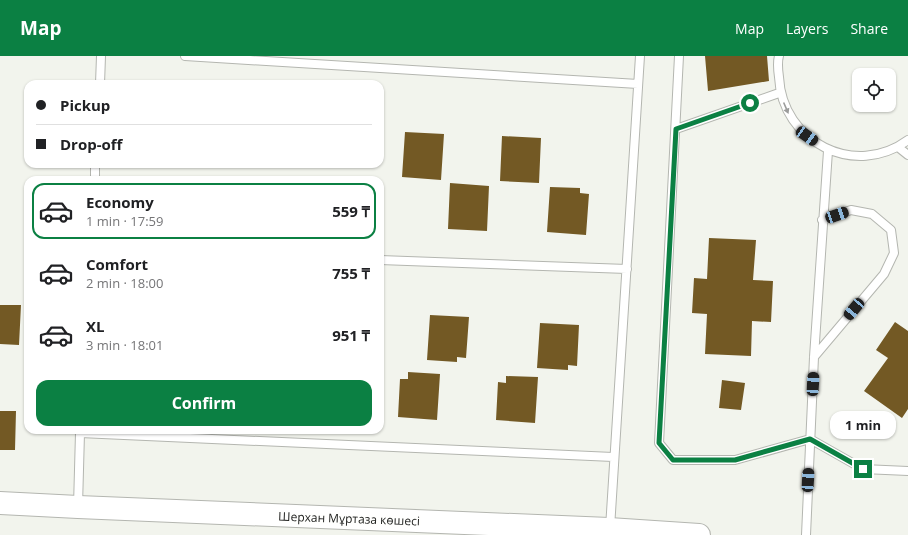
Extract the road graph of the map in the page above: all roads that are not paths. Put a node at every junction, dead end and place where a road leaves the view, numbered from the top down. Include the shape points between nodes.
1 (101, 56) edge
2 (184, 56) edge
3 (640, 56) edge
4 (680, 56) edge
5 (778, 56) edge
6 (100, 80) edge
7 (638, 84) junction
8 (779, 93) junction
9 (676, 129) junction
10 (908, 140) edge
11 (898, 147) junction
12 (828, 151) junction
13 (908, 155) edge
14 (822, 220) junction
15 (384, 260) edge
16 (627, 269) junction
17 (814, 357) junction
18 (80, 434) edge
19 (142, 434) edge
20 (810, 439) junction
21 (614, 457) junction
22 (908, 471) edge
23 (0, 502) edge
24 (78, 507) junction
25 (610, 529) junction
26 (699, 535) edge
27 (806, 535) edge

1 - 6 lane
2 - 7 lane
3 - 7 lane
4 - 9 lane
5 - 8 lane
7 - 16 lane
8 - 9 lane
8 -> 12 lane via 788,115 807,136
9 - 20 lane via 659,443 673,460 735,460
10 - 11 lane
11 - 12 lane via 876,154 854,156
11 - 13 lane
12 - 14 lane
14 - 17 lane
14 - 17 lane via 851,210 872,214 891,230 894,253 884,274
15 - 16 lane
16 - 21 lane
17 - 20 lane
18 - 24 lane
19 - 21 lane
20 - 22 lane via 863,469
20 - 27 lane
21 - 25 lane
23 - 24 main road, Шерхан Мұртаза көшесі
24 - 25 main road, Шерхан Мұртаза көшесі
25 - 26 main road, Шерхан Мұртаза көшесі

